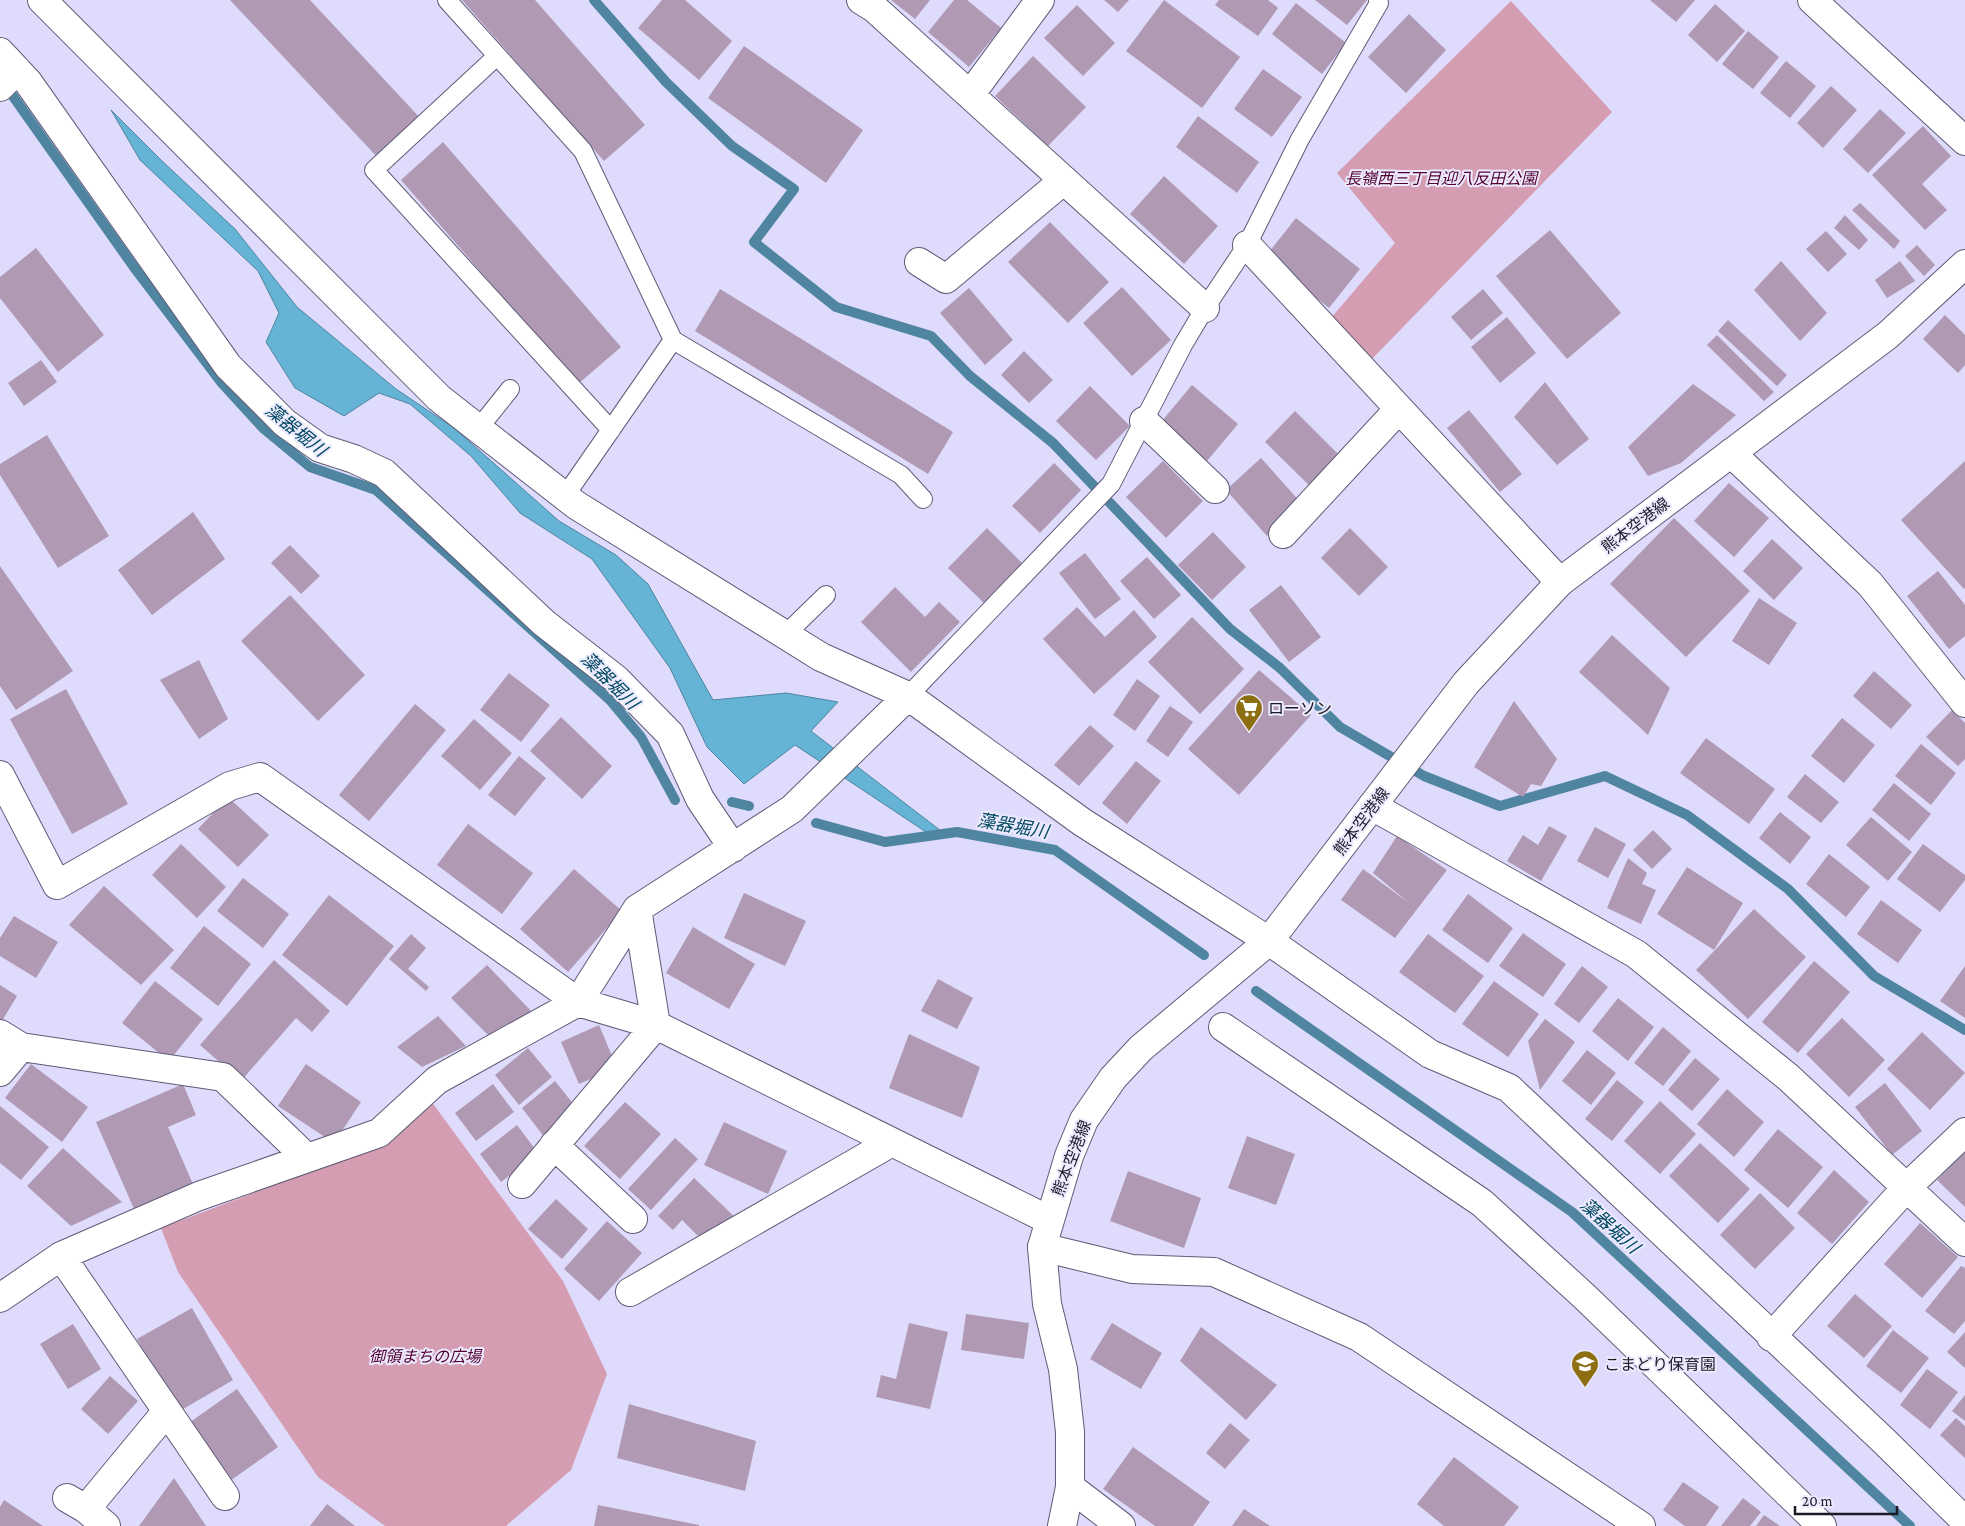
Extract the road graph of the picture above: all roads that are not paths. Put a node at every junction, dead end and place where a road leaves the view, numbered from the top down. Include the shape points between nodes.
1 (42, 0) edge
2 (447, 0) edge
3 (861, 0) edge
4 (1040, 0) edge
5 (1378, 0) edge
6 (1812, 0) edge
7 (497, 56) junction
8 (6, 70) edge
9 (970, 95) junction
10 (1965, 141) edge
11 (1064, 180) junction
12 (1247, 244) junction
13 (919, 262) dead end
14 (1965, 264) edge
15 (1205, 308) junction
16 (674, 340) junction
17 (510, 389) dead end
18 (1399, 408) junction
19 (1144, 421) junction
20 (478, 429) junction
21 (611, 430) junction
22 (1732, 453) junction
23 (1215, 489) dead end
24 (565, 496) junction
25 (923, 499) dead end
26 (1283, 534) dead end
27 (1560, 582) junction
28 (826, 595) dead end
29 (786, 634) junction
30 (908, 696) junction
31 (1965, 703) edge
32 (0, 776) edge
33 (1372, 806) junction
34 (733, 848) junction
35 (637, 909) junction
36 (1269, 942) junction
37 (578, 1002) junction
38 (656, 1025) junction
39 (1223, 1027) dead end
40 (10, 1040) edge
41 (0, 1072) edge
42 (1965, 1132) edge
43 (892, 1142) junction
44 (554, 1145) junction
45 (308, 1158) junction
46 (522, 1184) dead end
47 (1906, 1188) junction
48 (633, 1219) dead end
49 (1049, 1220) junction
50 (1965, 1242) edge
51 (1042, 1247) junction
52 (61, 1256) junction
53 (630, 1292) dead end
54 (0, 1298) edge
55 (1771, 1337) junction
56 (167, 1411) junction
57 (1070, 1487) junction
58 (225, 1496) dead end
59 (87, 1511) edge
60 (1965, 1521) edge
61 (1062, 1526) edge
62 (1121, 1526) edge
63 (1641, 1526) edge
64 (1822, 1526) edge

1 - 20 street via 439,398
2 - 7 lane
3 - 9 street via 874,8
4 - 9 street
5 - 12 lane via 1300,139
6 - 10 street
7 - 16 lane via 583,151
7 - 21 lane via 374,170
8 - 34 street via 28,82 228,366 285,423 320,448 384,473 544,623 616,679 670,734 700,799
9 - 11 street
11 - 13 street via 946,279
11 - 15 street
12 - 15 lane
12 - 18 street
14 - 22 street, 熊本空港線 via 1888,335
15 - 19 lane
16 - 21 lane
16 - 25 lane via 901,475
17 - 20 lane
18 - 26 street
18 - 27 street
19 - 23 street
19 - 30 lane via 1111,484
20 - 24 street
21 - 24 lane
22 - 27 street, 熊本空港線
22 - 31 street via 1870,584
24 - 29 street
27 - 33 street, 熊本空港線 via 1466,683
28 - 29 lane
29 - 30 street via 822,657
30 - 34 street via 792,809
30 - 36 street via 1082,822
32 - 37 street via 57,885 230,786 260,777
33 - 36 street, 熊本空港線
33 - 47 street via 1636,954 1788,1077
34 - 35 street
35 - 37 street
35 - 38 street
36 - 49 street, 熊本空港線 via 1141,1048 1113,1078 1084,1120
36 - 55 street via 1430,1054 1509,1088
37 - 38 street
37 - 45 street via 437,1080 379,1133
38 - 43 street
38 - 44 street
39 - 64 street via 1482,1203
40 - 41 street
40 - 45 street via 223,1077
42 - 47 street
43 - 49 street
43 - 53 street
44 - 46 street
44 - 48 street
45 - 52 street via 200,1196
47 - 50 street
47 - 55 street
49 - 51 street, 熊本空港線
51 - 57 street, 熊本空港線 via 1047,1304 1063,1369 1070,1432
51 - 63 street via 1132,1269 1214,1272 1359,1337
52 - 54 street
52 - 56 street
55 - 60 street
56 - 58 street
56 - 59 street
57 - 61 street, 熊本空港線
57 - 62 street

